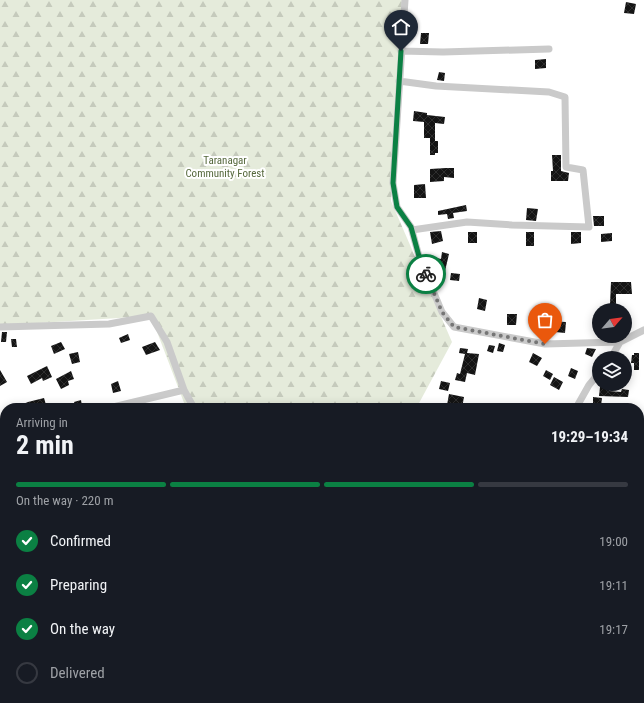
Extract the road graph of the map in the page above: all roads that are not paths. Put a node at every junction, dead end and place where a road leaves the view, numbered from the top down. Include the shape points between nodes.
1 (405, 0) edge
2 (549, 49) dead end
3 (401, 51) junction
4 (399, 81) junction
5 (412, 230) junction
6 (0, 327) edge
7 (644, 330) edge
8 (632, 336) edge
9 (592, 343) edge
10 (592, 381) edge
11 (184, 390) junction
12 (129, 403) edge
13 (191, 403) edge
14 (579, 403) edge

1 - 3 street
2 - 3 street
3 - 4 street
4 - 5 street via 393,183 397,207
4 - 5 street via 436,86 549,92 565,97 566,167 583,170 589,227 467,222
5 - 9 street via 420,260 442,312 454,327 545,344
6 - 11 street via 109,324 151,316 168,342
7 - 8 street
10 - 14 street
11 - 12 street
11 - 13 street

